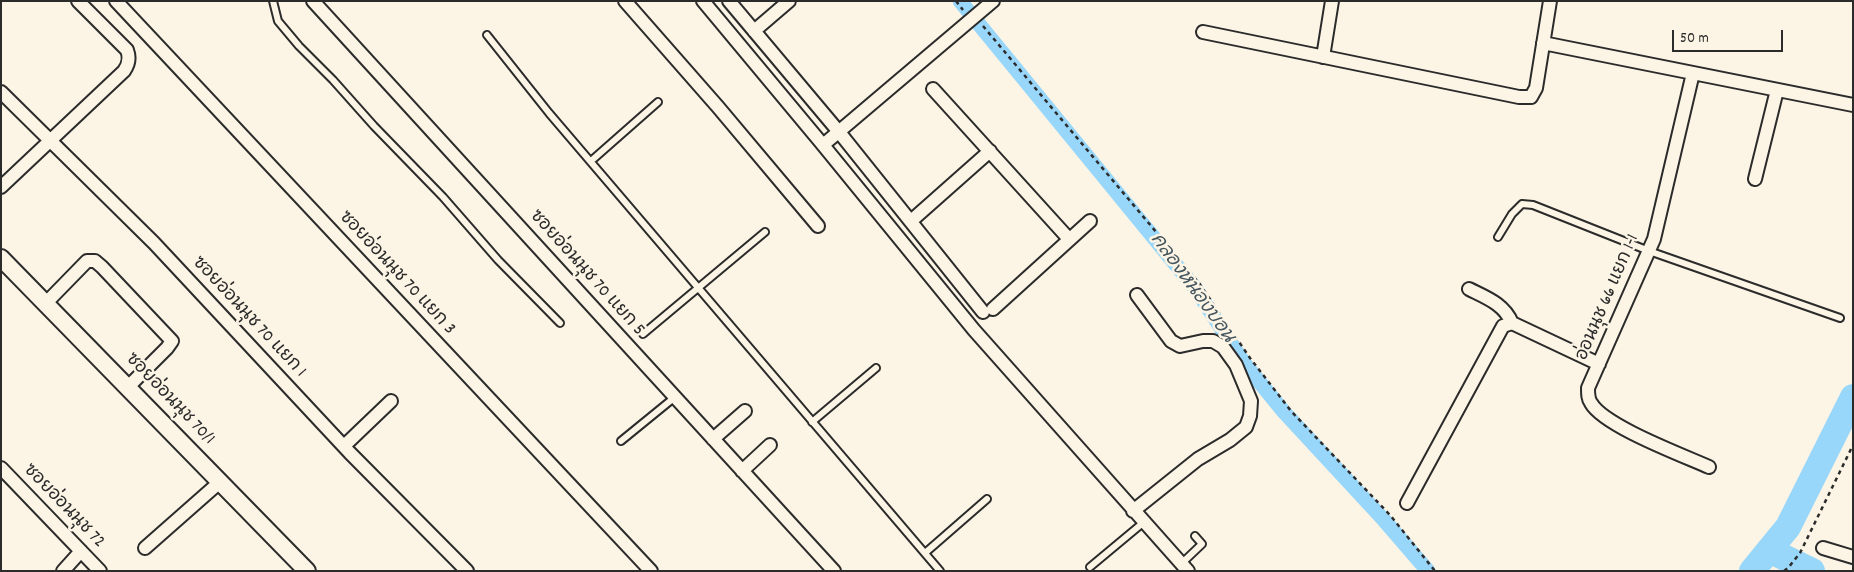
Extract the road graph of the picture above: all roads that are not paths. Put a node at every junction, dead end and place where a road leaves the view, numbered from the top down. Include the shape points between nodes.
1 (78, 1) edge
2 (116, 1) edge
3 (273, 1) edge
4 (313, 1) edge
5 (626, 1) edge
6 (703, 1) edge
7 (729, 1) edge
8 (789, 1) edge
9 (993, 1) edge
10 (1332, 1) edge
11 (1550, 1) edge
12 (754, 31) junction
13 (1203, 32) dead end
14 (487, 35) dead end
15 (1543, 43) junction
16 (1323, 57) junction
17 (1693, 73) junction
18 (933, 89) dead end
19 (1777, 90) junction
20 (1, 92) edge
21 (658, 102) dead end
22 (1853, 105) edge
23 (839, 132) junction
24 (49, 140) junction
25 (823, 145) junction
26 (990, 151) junction
27 (591, 161) junction
28 (1755, 179) dead end
29 (1, 187) edge
30 (911, 221) junction
31 (1090, 222) dead end
32 (818, 226) dead end
33 (765, 232) dead end
34 (1498, 237) dead end
35 (1069, 239) junction
36 (1649, 251) junction
37 (1, 258) edge
38 (699, 289) junction
39 (1469, 289) dead end
40 (1137, 295) dead end
41 (46, 304) junction
42 (1840, 318) dead end
43 (560, 323) dead end
44 (1512, 323) junction
45 (643, 334) dead end
46 (1599, 364) junction
47 (876, 368) dead end
48 (128, 387) junction
49 (675, 397) junction
50 (391, 401) dead end
51 (744, 411) dead end
52 (812, 422) junction
53 (713, 439) junction
54 (621, 442) dead end
55 (770, 445) dead end
56 (344, 446) junction
57 (1709, 467) dead end
58 (1, 468) edge
59 (742, 471) junction
60 (221, 481) junction
61 (987, 499) dead end
62 (1407, 503) dead end
63 (1133, 510) junction
64 (1144, 522) junction
65 (1194, 536) dead end
66 (144, 548) dead end
67 (1824, 548) dead end
68 (81, 551) junction
69 (925, 553) junction
70 (1853, 557) edge
71 (1090, 567) dead end
72 (1185, 567) edge
73 (63, 571) edge
74 (100, 571) edge
75 (307, 571) edge
76 (467, 571) edge
77 (651, 571) edge
78 (834, 571) edge
79 (940, 571) edge

1 - 24 street via 124,46 129,60 124,71
2 - 77 street, ซอยอ่อนนุช 70 แยก 3
3 - 43 lane via 278,21 298,46
4 - 49 street, ซอยอ่อนนุช 70 แยก 5
5 - 32 street
6 - 25 street
7 - 12 street
8 - 12 street
9 - 23 street
10 - 16 street
11 - 15 street
12 - 23 street
13 - 16 street
14 - 27 lane
15 - 16 street via 1536,88 1530,97
15 - 17 street
17 - 19 street
17 - 36 street, อ่อนนุช 66 แยก 1-1
18 - 26 street
19 - 22 street
19 - 28 street
20 - 24 street, ซอยอ่อนนุช 70 แยก 1
21 - 27 lane
23 - 25 street
23 - 30 street
24 - 29 street
24 - 56 street, ซอยอ่อนนุช 70 แยก 1 via 154,243
25 - 63 street via 974,330
26 - 30 street
26 - 35 street
27 - 38 lane
30 - 35 street via 988,310
31 - 35 street
33 - 38 lane
34 - 36 lane via 1522,204 1533,205
36 - 42 lane
36 - 46 street, อ่อนนุช 66 แยก 1-1
37 - 41 street, ซอยอ่อนนุช 70/1
38 - 45 lane
38 - 52 lane
39 - 44 street via 1499,304
40 - 63 street via 1172,341 1180,346 1213,341 1224,347 1236,365 1251,402 1246,427 1198,459
41 - 48 street, ซอยอ่อนนุช 70/1
41 - 48 street via 87,261 95,261 102,267 172,341
44 - 46 street
44 - 62 street via 1504,326
46 - 57 street, อ่อนนุช 66 แยก 1-1 via 1588,388 1591,405 1616,426
47 - 52 lane
48 - 60 street, ซอยอ่อนนุช 70/1
49 - 53 street, ซอยอ่อนนุช 70 แยก 5
49 - 54 lane
50 - 56 street
51 - 53 street
52 - 69 lane
53 - 59 street, ซอยอ่อนนุช 70 แยก 5
55 - 59 street
56 - 76 street, ซอยอ่อนนุช 70 แยก 1
58 - 68 street, ซอยอ่อนนุช 72
59 - 78 street, ซอยอ่อนนุช 70 แยก 5
60 - 66 street
60 - 75 street, ซอยอ่อนนุช 70/1
61 - 69 lane
63 - 64 street
64 - 71 lane
64 - 72 street
65 - 72 lane via 1202,544
67 - 70 street
68 - 73 street
68 - 74 street, ซอยอ่อนนุช 72
69 - 79 lane

